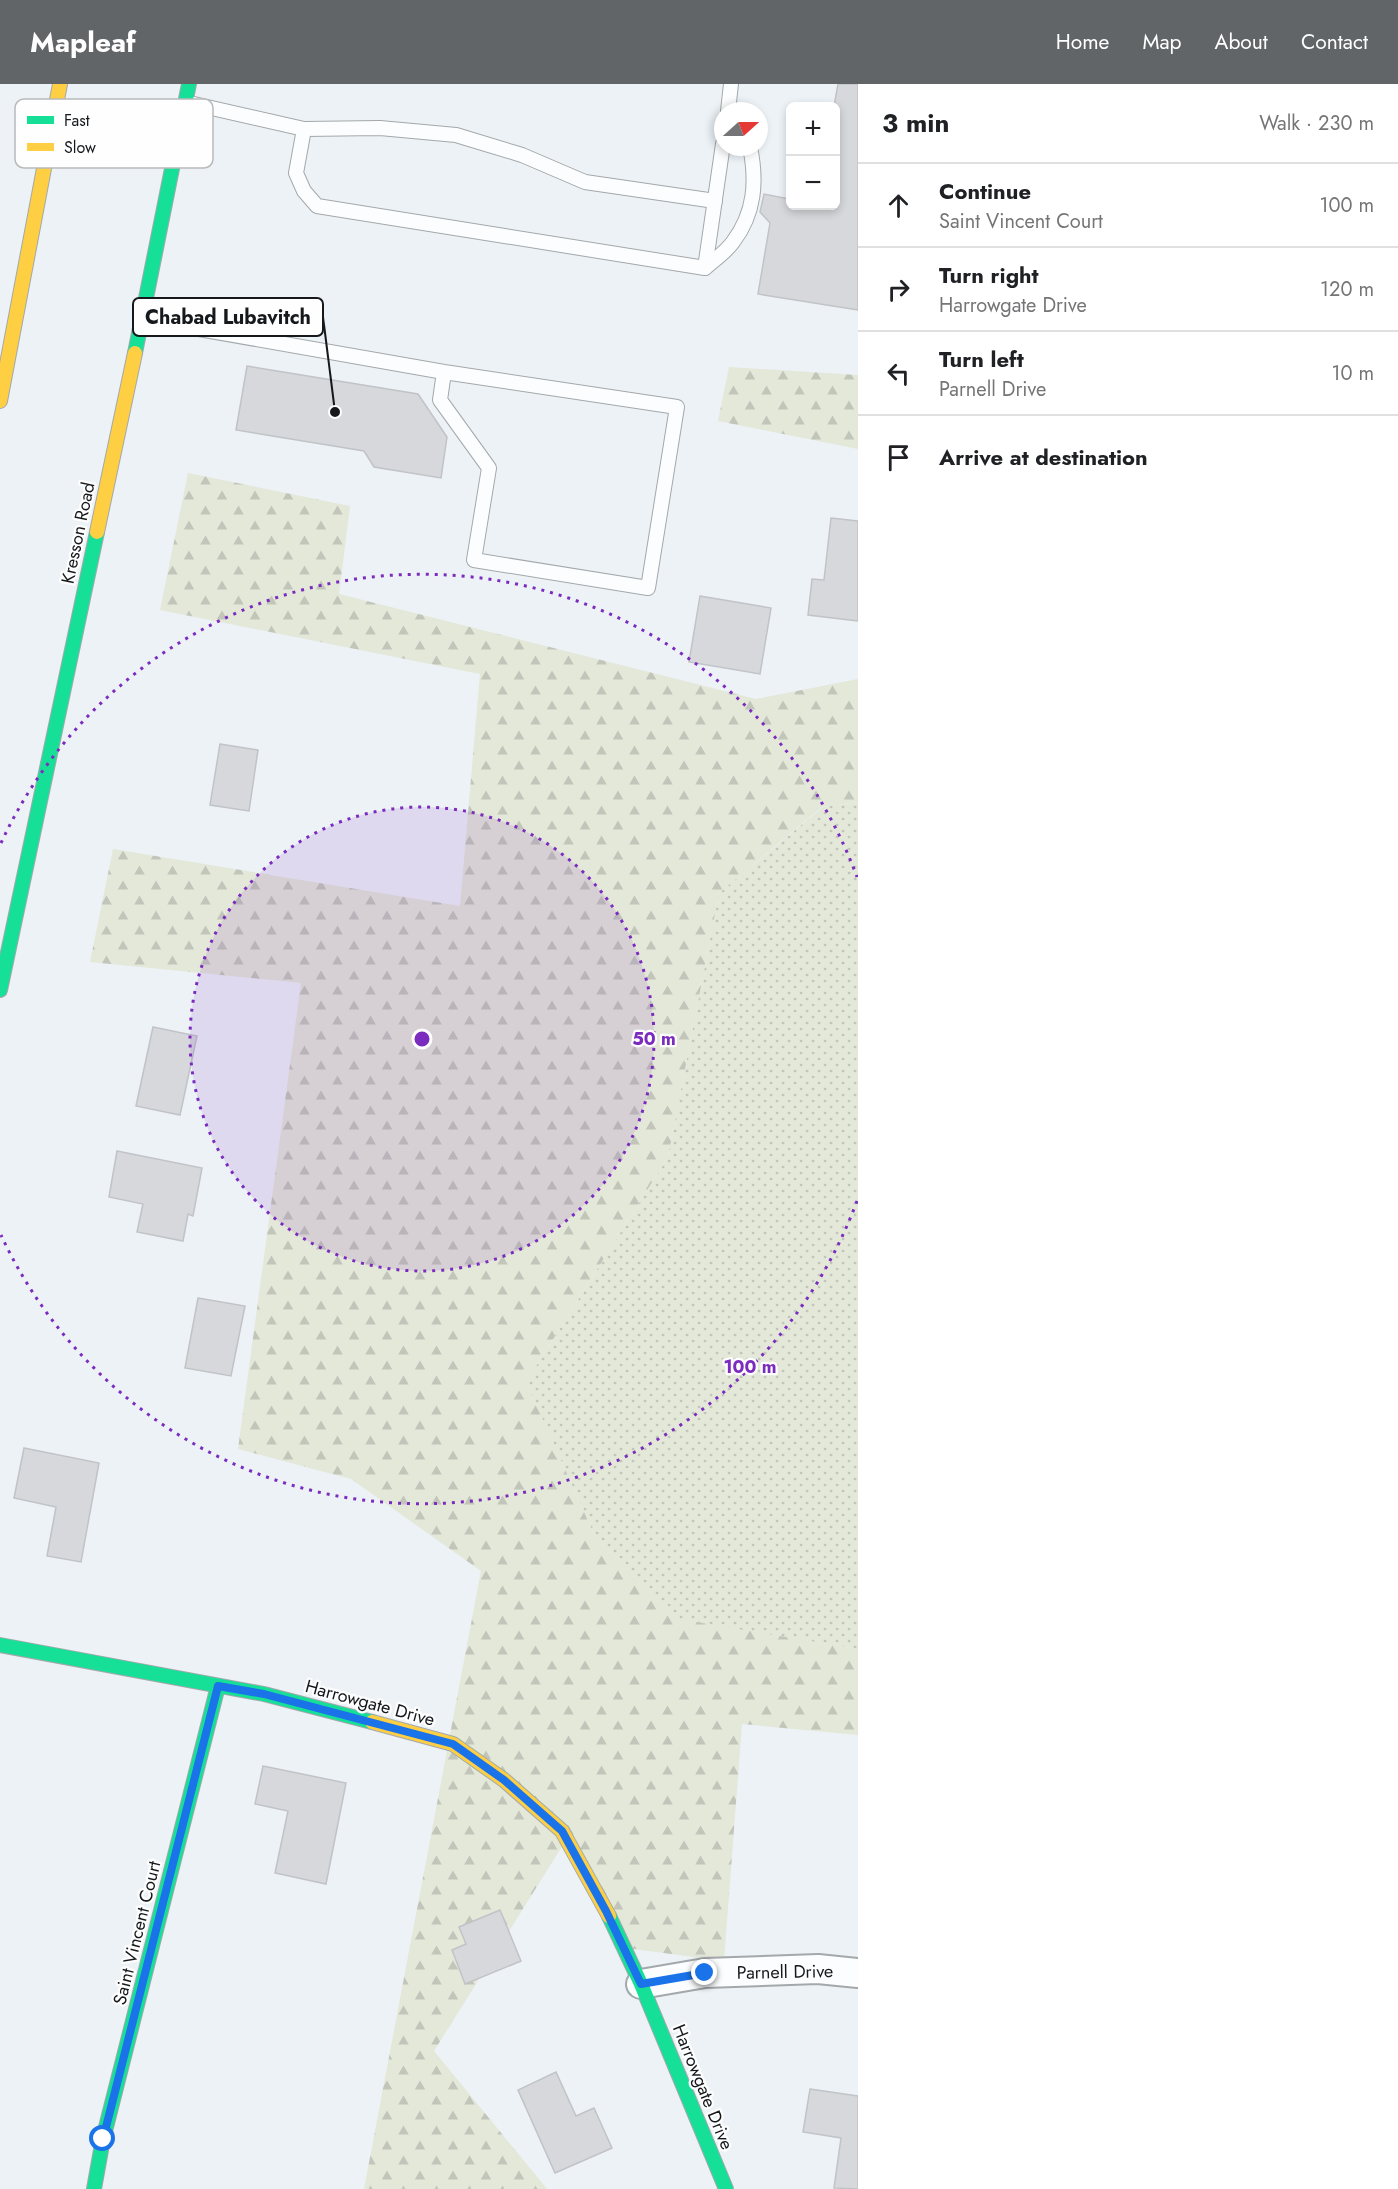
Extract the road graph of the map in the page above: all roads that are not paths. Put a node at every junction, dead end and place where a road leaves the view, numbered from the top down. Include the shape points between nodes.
1 (60, 84) edge
2 (189, 84) edge
3 (731, 84) edge
4 (57, 99) edge
5 (186, 99) edge
6 (730, 102) edge
7 (213, 108) edge
8 (304, 129) junction
9 (721, 156) edge
10 (752, 156) edge
11 (41, 168) edge
12 (172, 168) edge
13 (715, 201) junction
14 (705, 268) junction
15 (10, 301) edge
16 (142, 319) junction
17 (444, 372) junction
18 (0, 401) edge
19 (0, 990) edge
20 (0, 1645) edge
21 (218, 1686) junction
22 (858, 1973) edge
23 (641, 1984) junction
24 (94, 2189) edge
25 (726, 2189) edge

1 - 4 street
2 - 5 street, Kresson Road
3 - 6 lane
7 - 8 lane
8 - 13 lane via 380,128 456,135 522,155 585,182
8 - 14 lane via 296,173 317,206
9 - 13 lane
10 - 14 lane via 755,173 750,210 733,243
11 - 15 street
12 - 16 street, Kresson Road
13 - 14 lane
15 - 18 street
16 - 17 lane
16 - 19 street, Kresson Road
17 - 17 lane via 677,407 648,588 474,560 489,468 440,400
20 - 21 street, Harrowgate Drive
21 - 23 street, Harrowgate Drive via 264,1694 453,1744 504,1780 562,1831
21 - 24 street, Saint Vincent Court via 103,2139
22 - 23 street, Parnell Drive via 818,1969 705,1973
23 - 25 street, Harrowgate Drive

